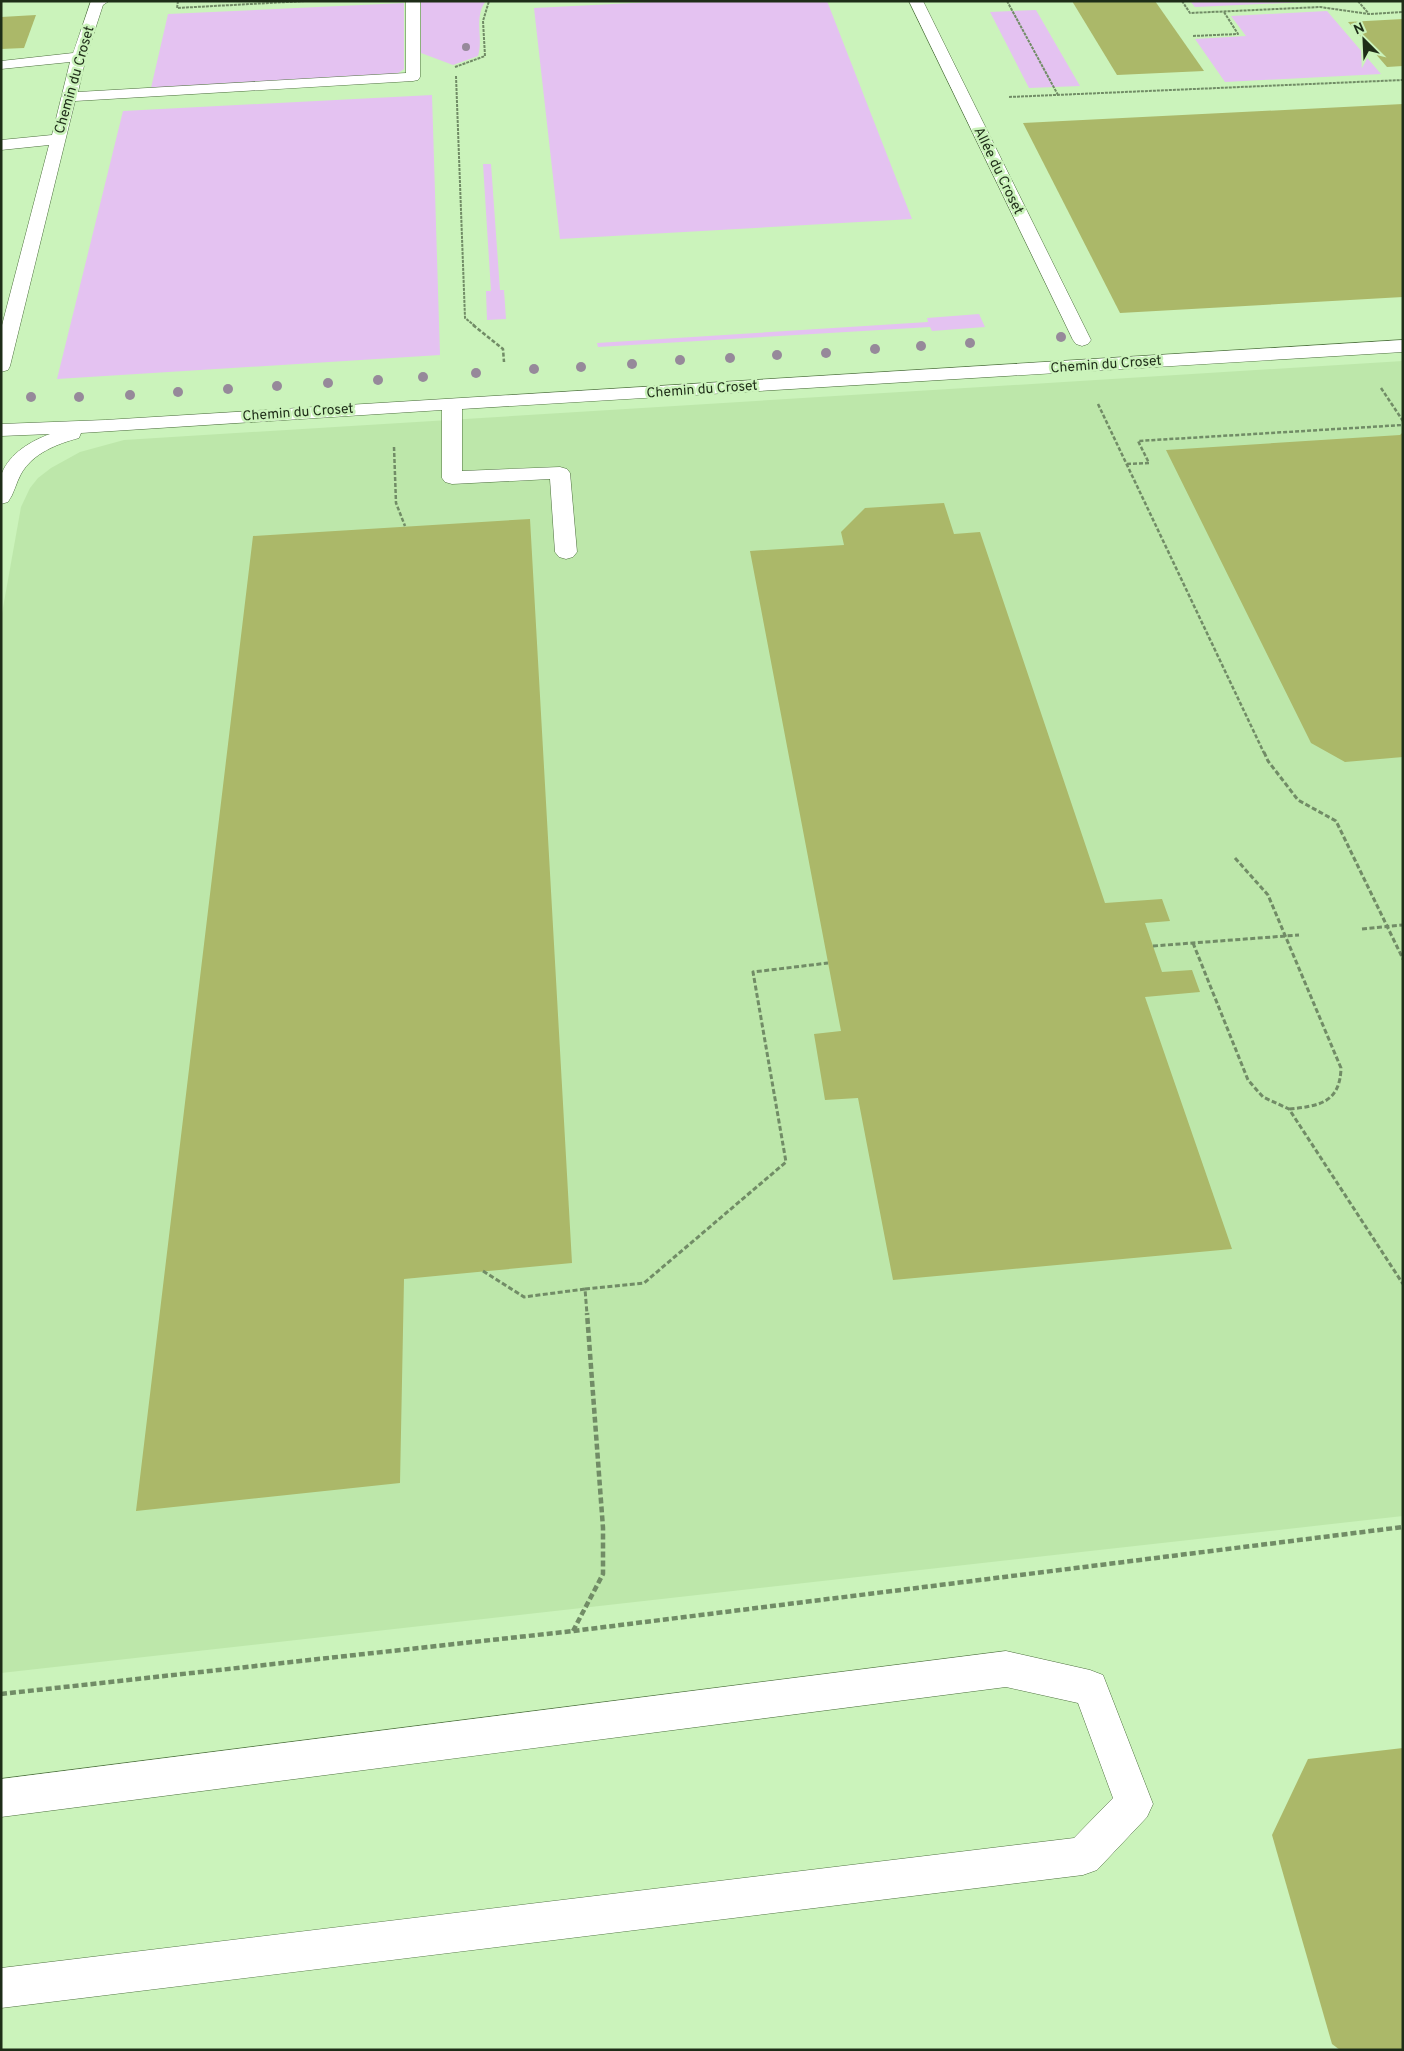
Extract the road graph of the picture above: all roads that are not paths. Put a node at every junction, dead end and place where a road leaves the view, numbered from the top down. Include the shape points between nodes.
1 (102, 1) edge
2 (413, 1) edge
3 (916, 1) edge
4 (79, 58) junction
5 (1, 65) edge
6 (69, 97) junction
7 (58, 139) junction
8 (1, 145) edge
9 (1082, 340) dead end
10 (1403, 346) edge
11 (2, 361) edge
12 (452, 404) junction
13 (105, 426) junction
14 (1, 430) edge
15 (1, 498) edge
16 (566, 552) dead end
17 (1, 1798) edge
18 (1, 1988) edge

1 - 4 street, Chemin du Croset via 97,4
2 - 6 street via 413,77
3 - 9 street, Allée du Croset
4 - 5 street
4 - 6 street, Chemin du Croset
6 - 7 street, Chemin du Croset
7 - 8 street
7 - 11 street, Chemin du Croset
10 - 12 street, Chemin du Croset
12 - 13 street, Chemin du Croset
12 - 16 street via 452,478 560,473
13 - 14 street, Chemin du Croset
13 - 15 street via 65,436 26,454 7,479
17 - 18 street via 1006,1669 1090,1688 1134,1804 1083,1856

